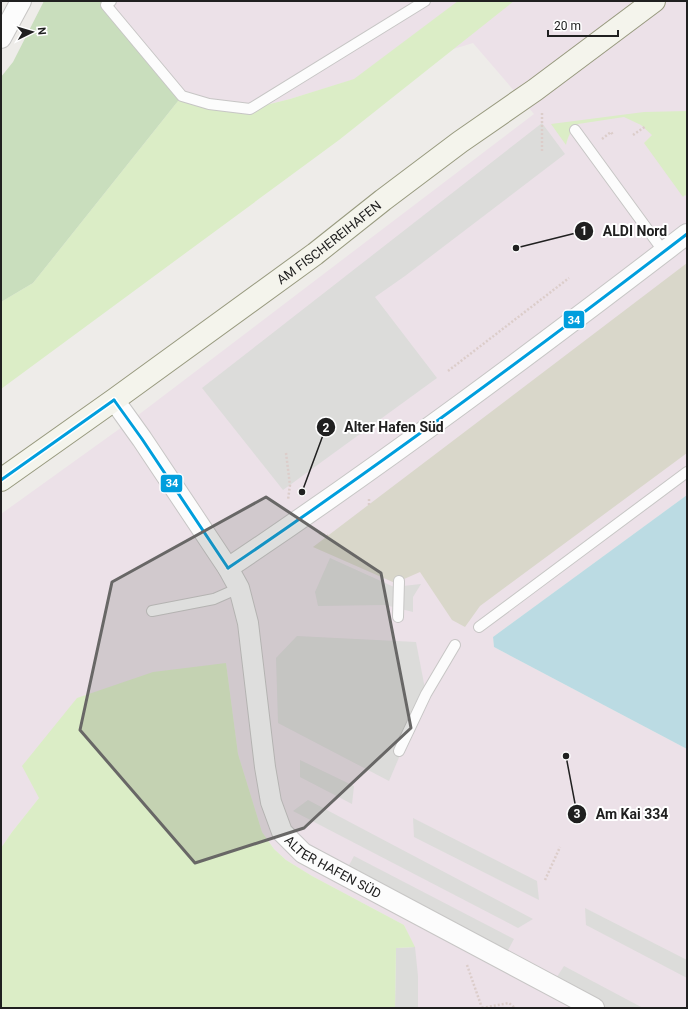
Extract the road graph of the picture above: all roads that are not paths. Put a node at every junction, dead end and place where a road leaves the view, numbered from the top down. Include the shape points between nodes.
1 (21, 1) edge
2 (111, 1) edge
3 (425, 1) edge
4 (654, 1) edge
5 (1, 38) edge
6 (575, 130) dead end
7 (687, 234) edge
8 (664, 252) junction
9 (114, 400) junction
10 (687, 472) edge
11 (1, 480) edge
12 (228, 568) junction
13 (399, 581) dead end
14 (239, 588) junction
15 (152, 611) dead end
16 (398, 617) dead end
17 (479, 627) dead end
18 (455, 645) dead end
19 (399, 751) dead end
20 (594, 1008) edge

1 - 5 street
2 - 3 lane via 106,5 182,96 209,104 250,109
4 - 9 street, AM FISCHEREIHAFEN via 535,90 460,142 315,254
6 - 8 lane
7 - 8 street
8 - 12 street via 468,399 293,525
9 - 11 street, AM FISCHEREIHAFEN
9 - 12 street, ALTER HAFEN SÜD
10 - 17 lane
12 - 14 street, ALTER HAFEN SÜD
13 - 16 lane
14 - 15 lane via 214,599
14 - 20 street, ALTER HAFEN SÜD via 248,623 267,781 271,802 282,832 303,853
18 - 19 lane via 426,694

